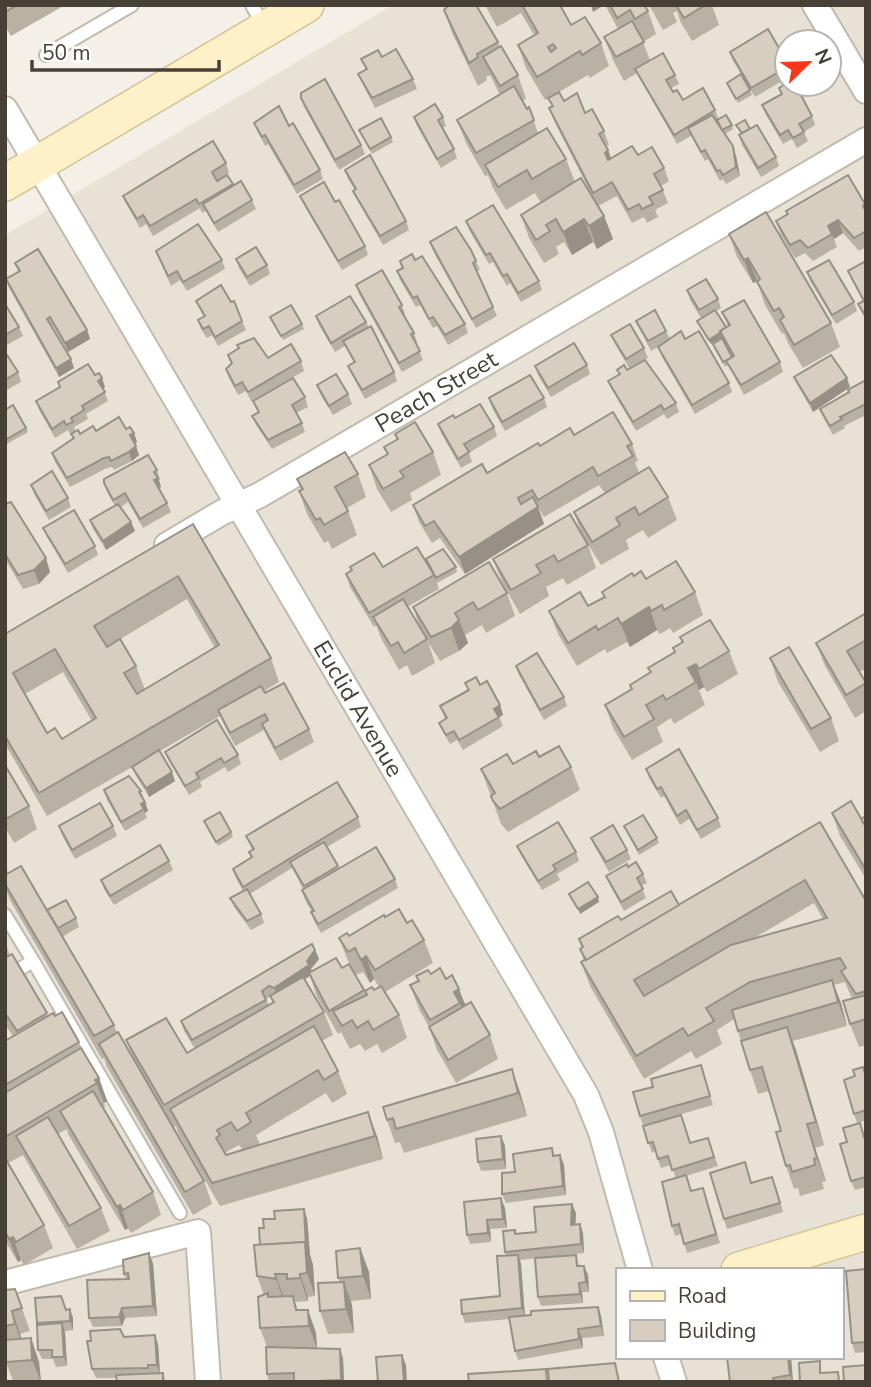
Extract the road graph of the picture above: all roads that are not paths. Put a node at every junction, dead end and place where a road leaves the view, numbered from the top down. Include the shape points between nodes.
1 (132, 5) edge
2 (306, 5) edge
3 (816, 5) edge
4 (258, 18) edge
5 (46, 55) dead end
6 (866, 91) edge
7 (5, 109) edge
8 (866, 140) edge
9 (38, 164) junction
10 (5, 183) edge
11 (238, 505) junction
12 (149, 556) edge
13 (5, 915) edge
14 (33, 961) junction
15 (5, 978) edge
16 (180, 1213) edge
17 (866, 1232) edge
18 (639, 1268) edge
19 (746, 1268) edge
20 (5, 1283) edge
21 (667, 1359) edge
22 (208, 1382) edge
23 (674, 1382) edge

1 - 5 lane
2 - 4 main road
3 - 6 street
4 - 9 main road
7 - 9 street, Euclid Avenue
8 - 11 street, Peach Street
9 - 10 main road
9 - 11 street, Euclid Avenue
11 - 12 street, Peach Street
11 - 18 street, Euclid Avenue via 586,1094
13 - 14 lane
14 - 15 lane
14 - 16 lane
17 - 19 main road
20 - 22 street via 198,1232
21 - 23 street

